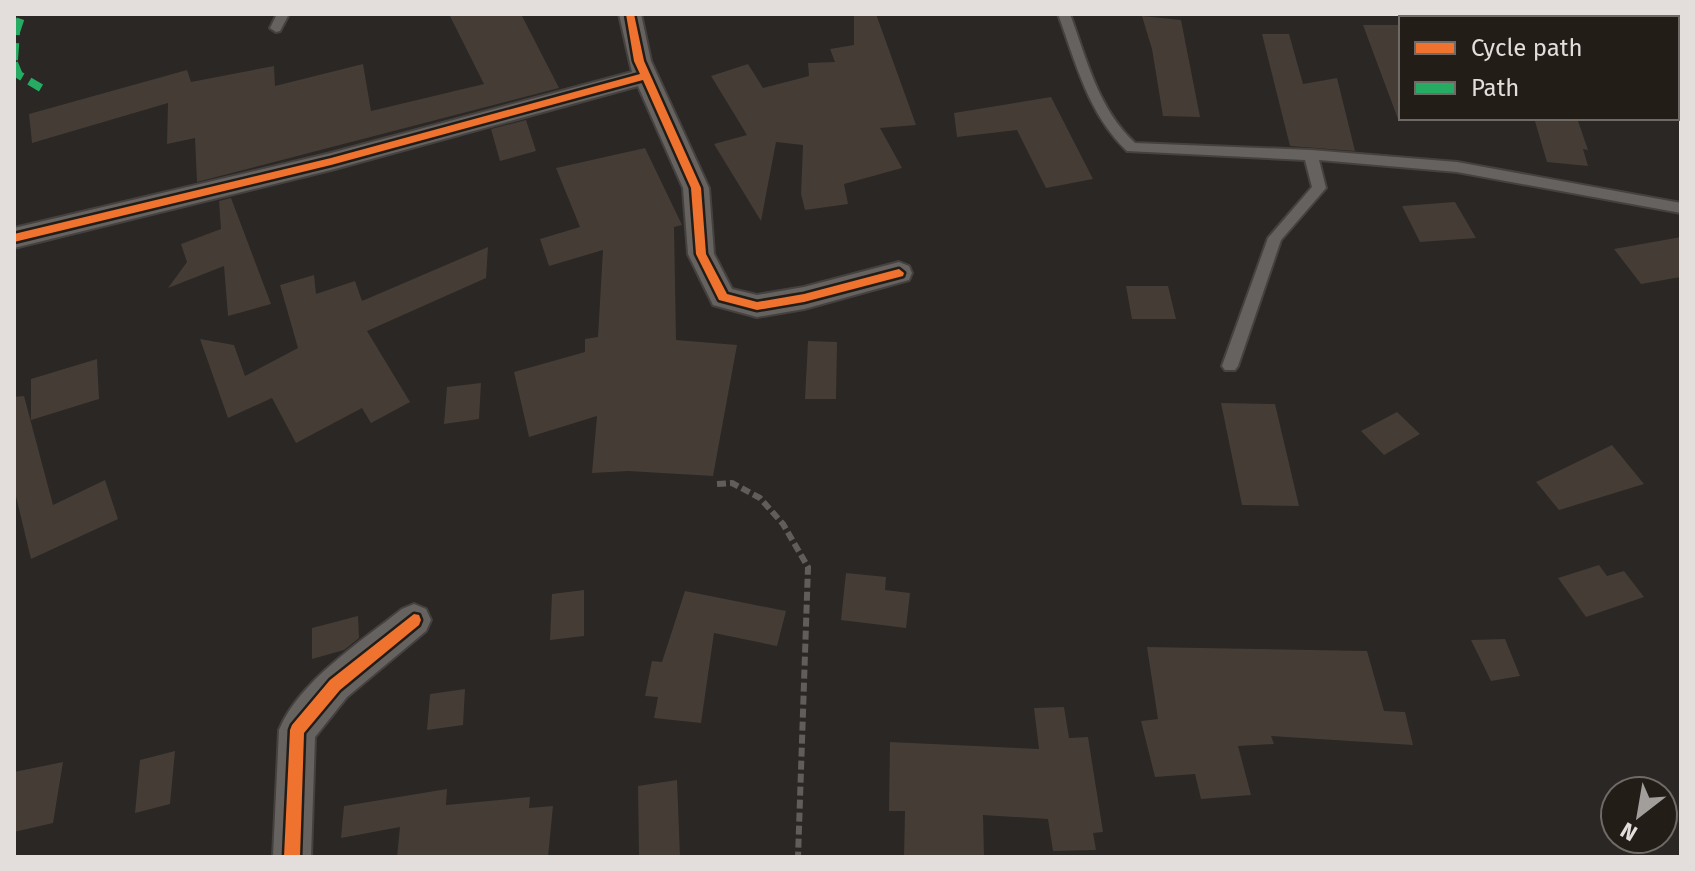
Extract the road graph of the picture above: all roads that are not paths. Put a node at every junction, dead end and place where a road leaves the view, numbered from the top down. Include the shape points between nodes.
1 (283, 14) edge
2 (630, 14) edge
3 (1064, 14) edge
4 (276, 28) dead end
5 (646, 76) junction
6 (1311, 155) junction
7 (1681, 208) edge
8 (14, 238) edge
9 (899, 273) dead end
10 (1230, 366) dead end
11 (414, 620) dead end
12 (292, 857) edge

1 - 4 lane
2 - 5 street
3 - 6 lane via 1115,135 1132,148
5 - 8 street via 458,130
5 - 9 street via 696,188 701,254 723,297 757,306
6 - 7 lane via 1457,167
6 - 10 lane via 1319,188 1275,238
11 - 12 street via 335,685 297,730

